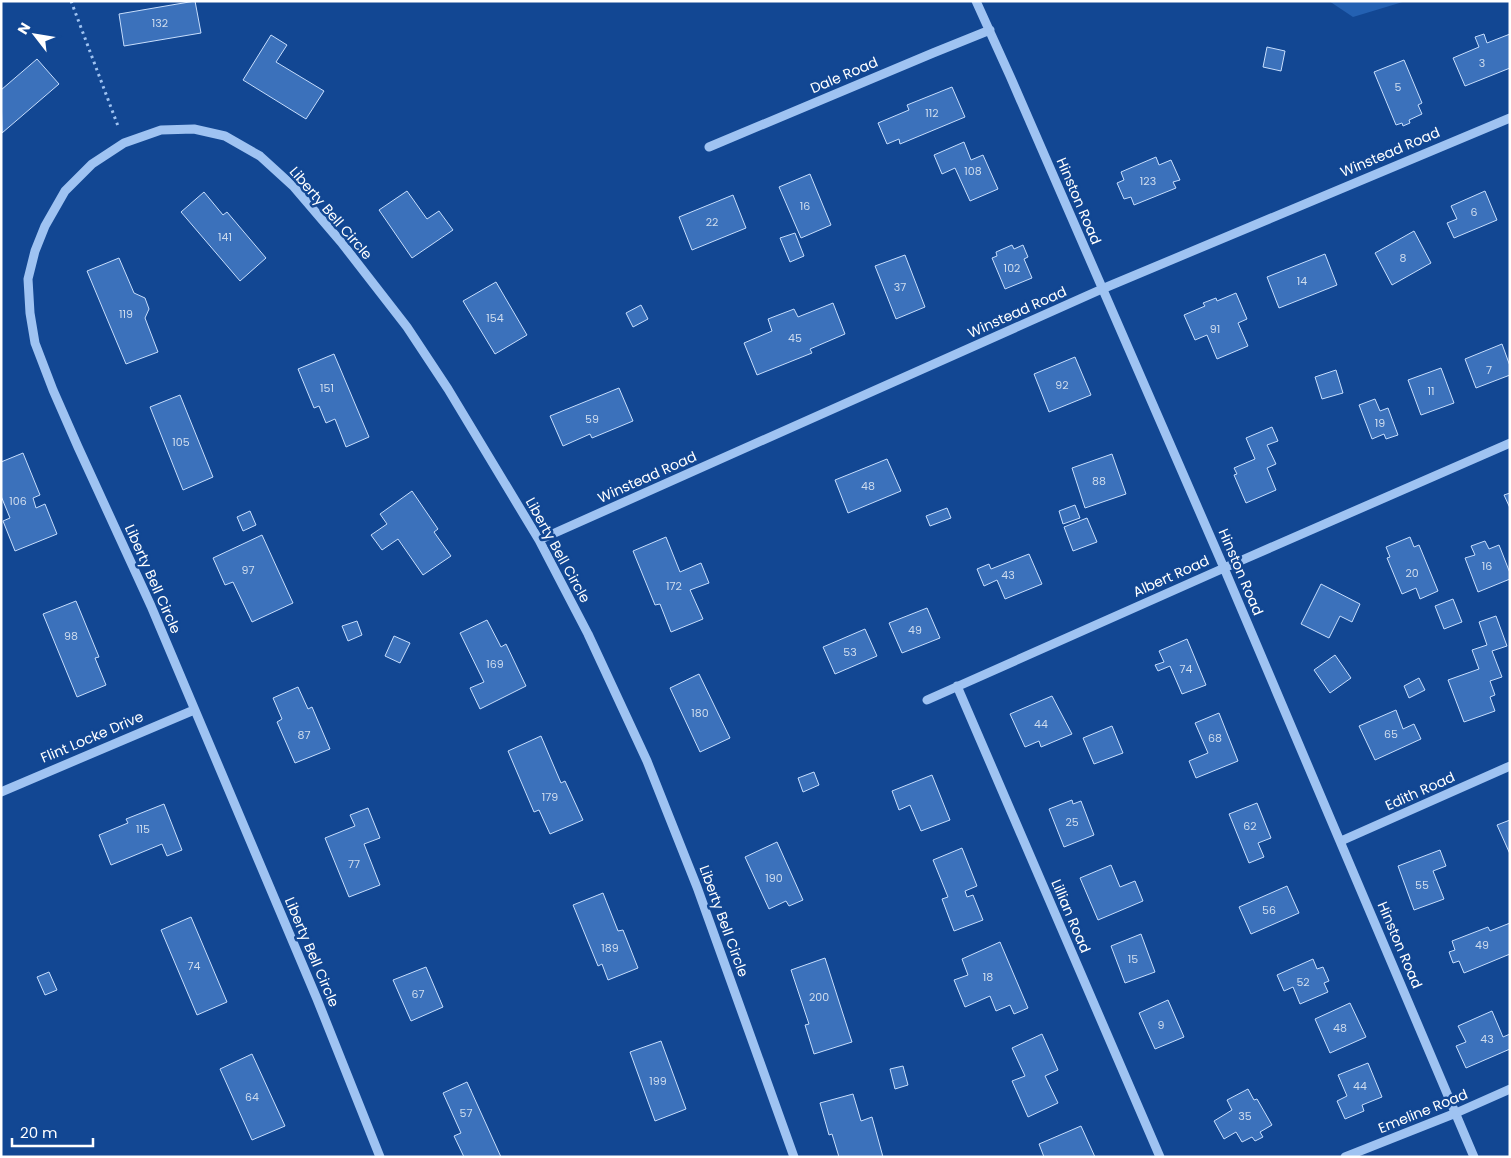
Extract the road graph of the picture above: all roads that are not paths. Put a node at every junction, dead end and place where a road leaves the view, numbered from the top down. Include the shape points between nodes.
1 (976, 1) edge
2 (990, 30) junction
3 (1510, 118) edge
4 (709, 147) dead end
5 (1102, 288) junction
6 (1510, 443) edge
7 (540, 540) junction
8 (1224, 568) junction
9 (957, 686) junction
10 (927, 700) dead end
11 (194, 710) junction
12 (1510, 766) edge
13 (1, 792) edge
14 (1341, 841) junction
15 (1510, 1088) edge
16 (1456, 1113) junction
17 (380, 1157) edge
18 (794, 1157) edge
19 (1160, 1157) edge
20 (1345, 1157) edge
21 (1474, 1157) edge

1 - 2 street, Hinston Road
2 - 4 street, Dale Road
2 - 5 street, Hinston Road
3 - 5 street, Winstead Road
5 - 7 street, Winstead Road
5 - 8 street, Hinston Road
6 - 8 street, Albert Road
7 - 11 street, Liberty Bell Circle via 407,327 294,187 260,156 226,136 194,129 162,130 124,143 92,164 65,191 44,226 28,279 30,313 35,343 53,390 151,606
7 - 18 street, Liberty Bell Circle via 647,761 697,887
8 - 9 street, Albert Road
8 - 14 street, Hinston Road
9 - 10 street, Albert Road
9 - 19 street, Lillian Road
11 - 13 street, Flint Locke Drive
11 - 17 street, Liberty Bell Circle
12 - 14 street, Edith Road
14 - 16 street, Hinston Road
15 - 16 street, Emeline Road
16 - 20 street, Emeline Road
16 - 21 street, Hinston Road

